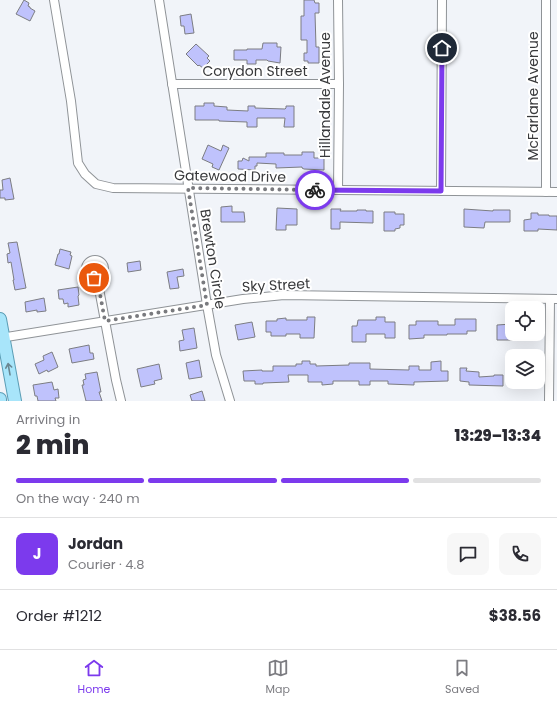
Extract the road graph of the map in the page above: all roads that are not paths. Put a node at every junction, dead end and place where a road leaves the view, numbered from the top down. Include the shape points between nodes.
1 (54, 0) edge
2 (159, 0) edge
3 (338, 0) edge
4 (442, 0) edge
5 (546, 0) edge
6 (172, 84) junction
7 (338, 84) junction
8 (188, 188) junction
9 (338, 190) junction
10 (441, 191) junction
11 (546, 192) junction
12 (557, 192) edge
13 (97, 278) dead end
14 (553, 299) edge
15 (207, 305) junction
16 (0, 319) edge
17 (105, 321) junction
18 (2, 338) edge
19 (14, 401) edge
20 (121, 401) edge
21 (230, 401) edge
22 (549, 401) edge

1 - 8 street, Gatewood Drive via 71,101 78,162 85,174 96,184 113,188
2 - 6 street, Brewton Circle
3 - 7 street, Hillandale Avenue
4 - 10 street
5 - 11 street, McFarlane Avenue
6 - 7 street, Corydon Street
6 - 8 street, Brewton Circle
7 - 9 street, Hillandale Avenue
8 - 9 street, Gatewood Drive
8 - 15 street, Brewton Circle
9 - 10 street, Gatewood Drive
10 - 11 street, Gatewood Drive
11 - 12 street, Gatewood Drive
13 - 17 street
14 - 15 street, Sky Street via 284,295
14 - 22 street
15 - 17 street, Sky Street
15 - 21 street, Brewton Circle via 216,355
16 - 18 main road
17 - 18 street, Sky Street
17 - 20 street
19 -> 18 main road

